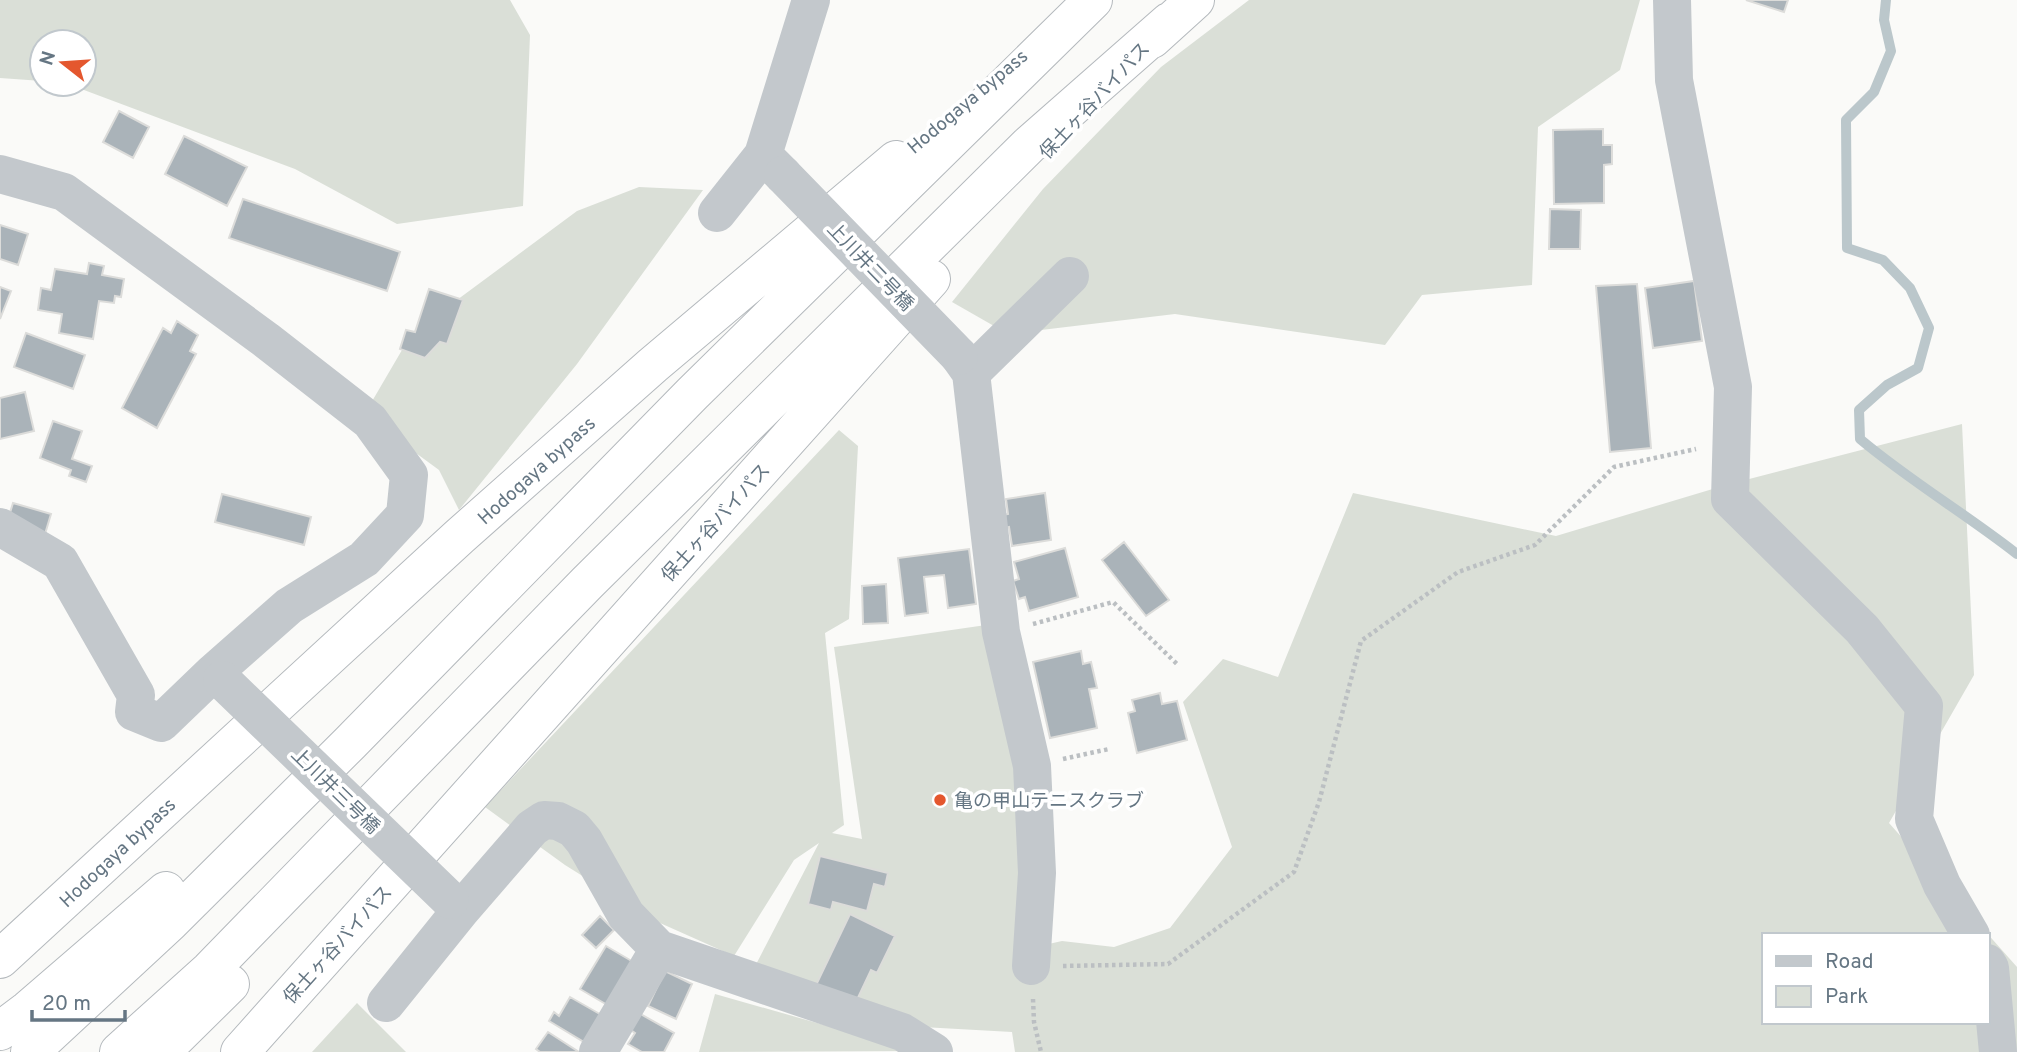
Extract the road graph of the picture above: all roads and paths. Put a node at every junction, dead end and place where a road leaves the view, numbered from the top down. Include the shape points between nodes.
1 (811, 0) edge
2 (1091, 0) edge
3 (1672, 0) edge
4 (1182, 11) edge
5 (773, 165) junction
6 (0, 174) edge
7 (717, 213) dead end
8 (1070, 276) dead end
9 (965, 365) junction
10 (1731, 442) junction
11 (0, 527) edge
12 (480, 608) junction
13 (1002, 632) junction
14 (1179, 666) dead end
15 (213, 679) junction
16 (427, 749) junction
17 (1109, 749) dead end
18 (1032, 766) junction
19 (455, 905) junction
20 (1970, 933) edge
21 (659, 949) junction
22 (0, 959) edge
23 (1031, 966) junction
24 (1989, 966) edge
25 (386, 1003) dead end
26 (0, 1031) edge
27 (252, 1038) edge
28 (30, 1052) edge
29 (119, 1052) edge
30 (161, 1052) edge
31 (597, 1052) edge
32 (934, 1052) edge
33 (1041, 1052) edge
34 (1998, 1052) edge

1 - 5 street
2 - 12 highway
2 - 22 highway, Hodogaya bypass via 653,365
3 - 10 street via 1674,80 1733,387
4 - 16 highway via 1029,145 587,583
4 - 27 highway, 保土ヶ谷バイパス via 1041,156
5 - 7 street
5 - 9 street, 上川井二号橋, bridge
6 - 15 street via 64,192 266,340 370,421 409,475 405,515 364,559 289,606
8 - 9 street
9 - 13 street
10 - 20 street via 1730,499 1862,629 1924,706 1913,819
10 - 23 path via 1614,467 1535,545 1458,572 1361,641 1319,802 1294,873 1168,964
11 - 15 street via 60,562 136,695 134,712 162,723
12 - 26 highway via 151,904
12 - 28 highway via 189,903
13 - 14 path via 1113,601
13 - 18 street
15 - 19 street, 上川井三号橋, bridge
16 - 29 highway via 210,970
16 - 30 highway via 306,898 215,1000
17 - 18 path
18 - 23 street via 1037,873
19 - 21 street via 532,828 544,820 558,821 584,841 626,915
19 - 25 street
21 - 31 street
21 - 32 street via 902,1032
23 - 33 path
24 - 34 street

